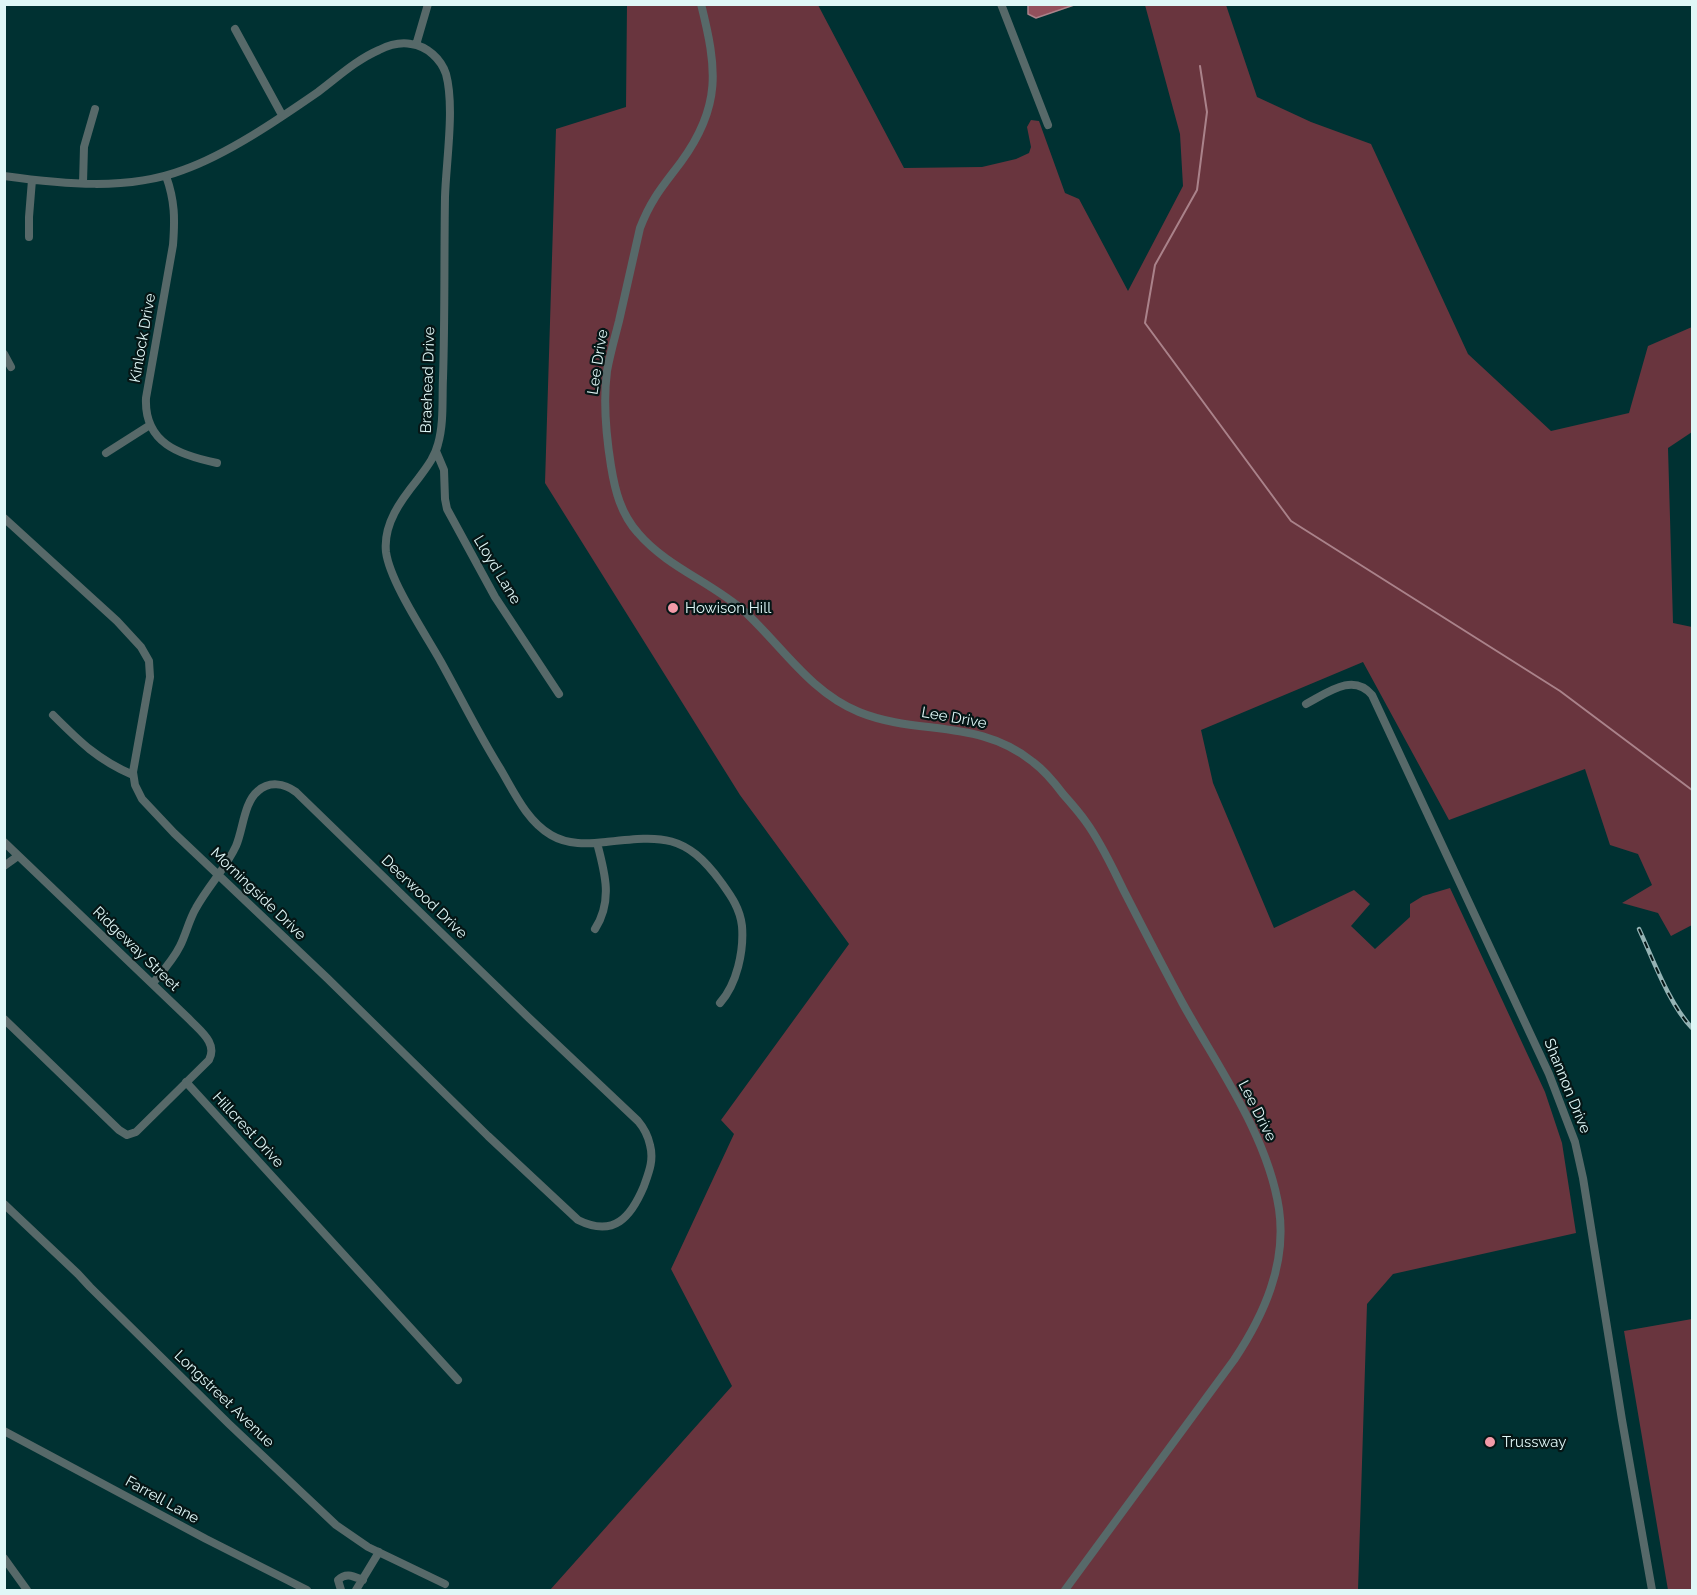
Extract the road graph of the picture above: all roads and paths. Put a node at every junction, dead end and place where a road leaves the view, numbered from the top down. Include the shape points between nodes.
1 (428, 4) edge
2 (701, 4) edge
3 (1001, 4) edge
4 (235, 29) dead end
5 (416, 45) junction
6 (95, 109) dead end
7 (282, 115) junction
8 (1048, 125) dead end
9 (4, 176) edge
10 (166, 176) junction
11 (32, 180) junction
12 (83, 183) junction
13 (29, 237) dead end
14 (4, 354) edge
15 (10, 367) dead end
16 (150, 425) junction
17 (436, 451) junction
18 (106, 453) dead end
19 (218, 463) dead end
20 (4, 518) edge
21 (559, 694) dead end
22 (1306, 704) dead end
23 (53, 715) dead end
24 (134, 775) junction
25 (4, 842) edge
26 (597, 843) junction
27 (18, 856) junction
28 (4, 866) edge
29 (218, 874) junction
30 (595, 929) dead end
31 (153, 983) junction
32 (720, 1003) dead end
33 (4, 1019) edge
34 (186, 1082) junction
35 (4, 1204) edge
36 (616, 1224) joint
37 (458, 1380) dead end
38 (4, 1431) edge
39 (379, 1552) junction
40 (4, 1558) edge
41 (363, 1580) junction
42 (445, 1584) dead end
43 (27, 1590) edge
44 (307, 1590) edge
45 (341, 1590) edge
46 (356, 1590) edge
47 (1065, 1590) edge
48 (1652, 1590) edge

1 - 5 street
2 - 47 street, Lee Drive via 714,72 711,103 698,135 656,194 643,220 607,374 606,432 619,503 647,543 743,611 829,696 880,719 996,740 1018,751 1050,777 1103,849 1183,1004 1248,1117 1276,1194 1280,1226 1278,1262 1255,1325 1234,1360
3 - 8 street
4 - 7 street
5 - 7 street via 397,43 376,51
5 - 17 street, Braehead Drive via 430,52 443,66 449,104 441,431
6 - 12 street via 84,147
7 - 10 street via 233,146
9 - 11 street
10 - 12 street
10 - 16 street, Kinlock Drive via 175,226 146,398
11 - 12 street
11 - 13 street
14 - 15 street
16 - 18 street
16 - 19 street via 172,447
17 - 21 street, Lloyd Lane via 444,470 447,509 495,597
17 - 26 street, Braehead Drive via 391,519 386,553 395,578 526,811 552,835 579,844
20 - 24 street via 117,621 146,655 150,677
22 - 48 street, Shannon Drive via 1351,684 1372,696 1562,1104 1583,1178
23 - 24 street via 95,755
24 - 29 street, Morningside Drive via 142,800
25 - 27 street, Ridgeway Street
26 - 30 street via 606,896
26 - 32 street, Braehead Drive via 639,838 670,840 691,850 713,871 736,905 742,930 734,979
27 - 28 street
27 - 31 street, Ridgeway Street
29 - 31 street, Deerwood Drive via 195,910 179,949
29 - 36 street, Morningside Drive via 564,1208 586,1224
29 - 36 street, Deerwood Drive via 236,845 248,805 258,790 280,784 296,792 638,1121 649,1139 651,1167 636,1204
31 - 34 street, Ridgeway Street via 211,1044 209,1060
33 - 34 street via 126,1135 136,1132
34 - 37 street, Hillcrest Drive
35 - 39 street, Longstreet Avenue via 296,1489 336,1525
38 - 44 street, Farrell Lane
39 - 41 street
39 - 42 street, Longstreet Avenue
40 - 43 street
41 - 45 street via 343,1575 338,1580
41 - 46 street

